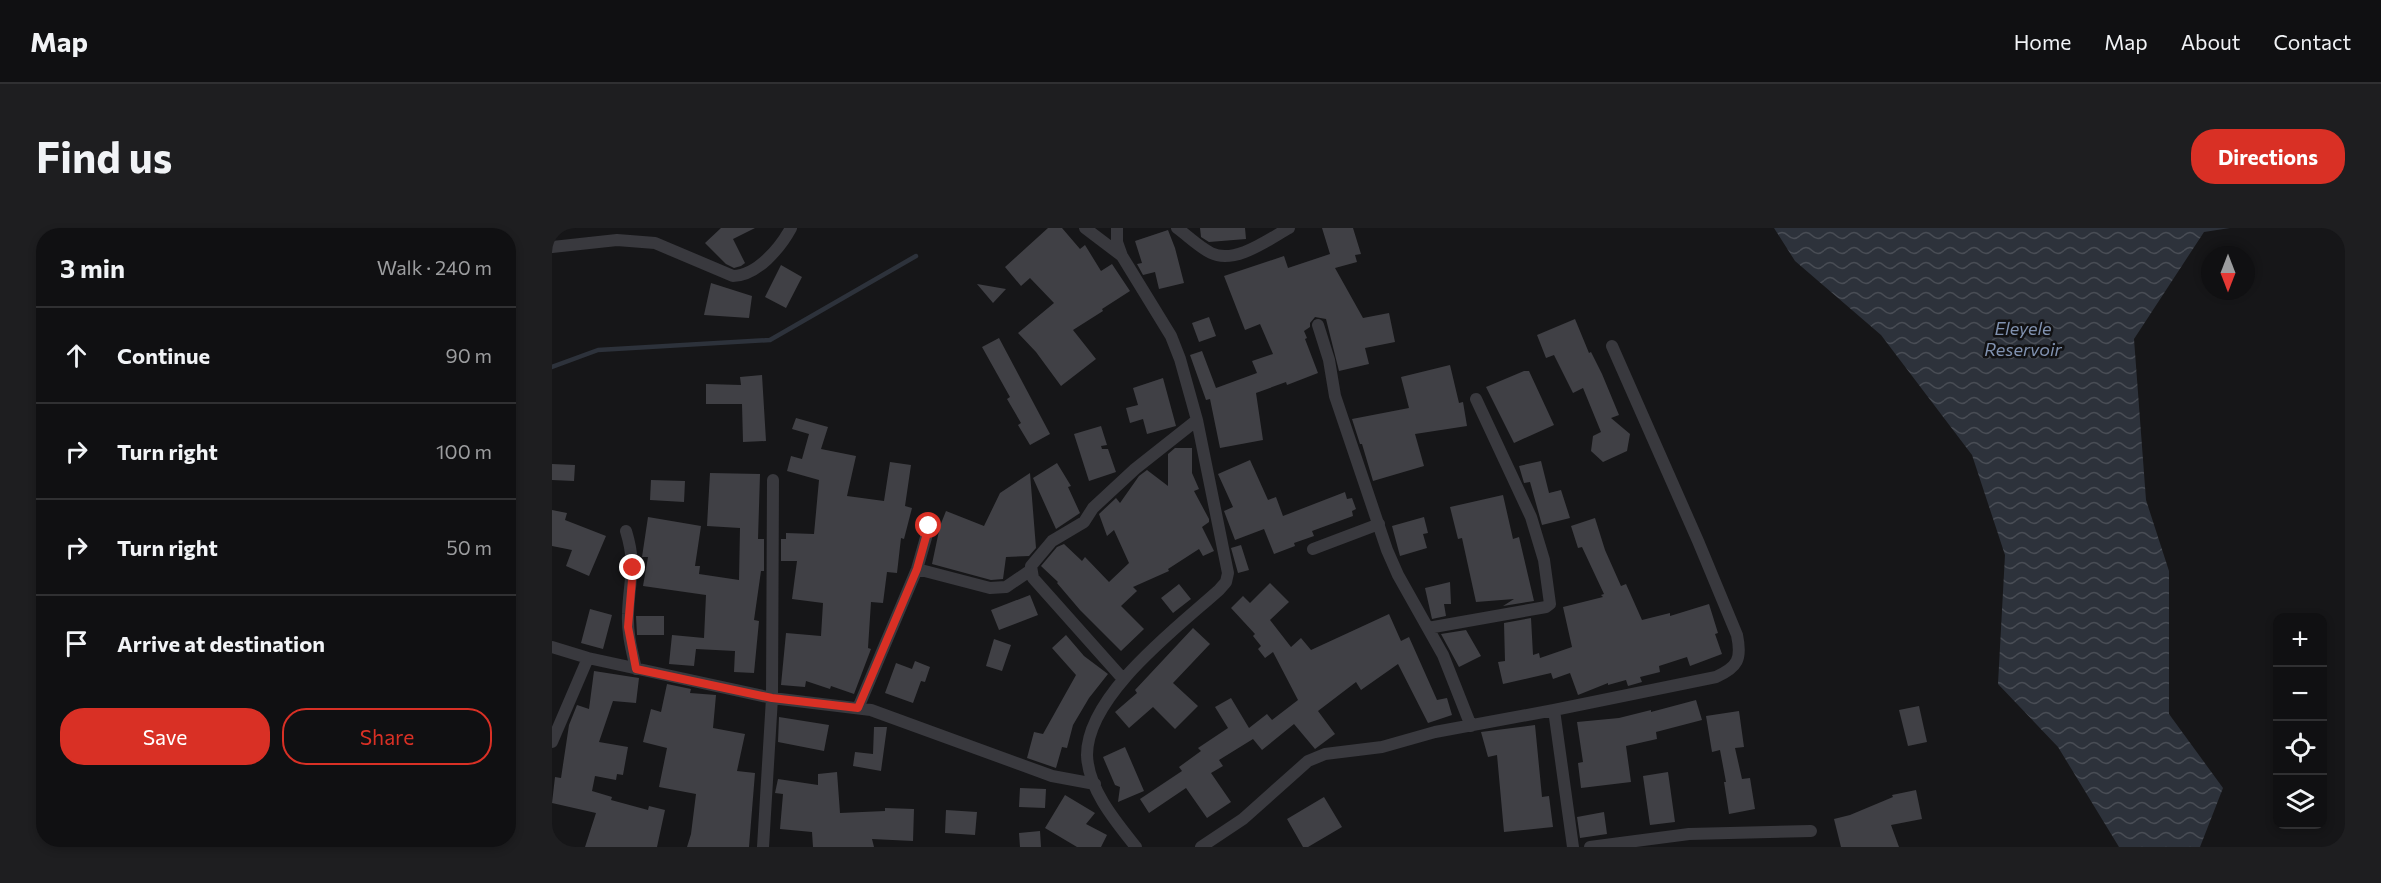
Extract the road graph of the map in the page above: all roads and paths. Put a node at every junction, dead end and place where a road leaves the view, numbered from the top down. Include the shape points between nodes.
1 (791, 228) edge
2 (1085, 228) edge
3 (1117, 228) edge
4 (1177, 228) edge
5 (1289, 228) edge
6 (552, 247) edge
7 (1122, 256) junction
8 (1318, 325) dead end
9 (1612, 346) dead end
10 (1476, 399) dead end
11 (1197, 420) junction
12 (773, 480) dead end
13 (1379, 524) junction
14 (929, 526) dead end
15 (626, 531) dead end
16 (1313, 549) dead end
17 (917, 569) junction
18 (1031, 570) junction
19 (1428, 628) junction
20 (552, 647) edge
21 (588, 658) junction
22 (636, 669) junction
23 (1123, 679) junction
24 (772, 698) junction
25 (858, 708) junction
26 (1554, 710) junction
27 (1471, 726) junction
28 (552, 742) edge
29 (1095, 784) junction
30 (1811, 831) dead end
31 (763, 847) edge
32 (1136, 847) edge
33 (1201, 847) edge
34 (1573, 847) edge
35 (1590, 847) edge

1 - 6 street via 769,256 742,276 732,276 655,243 617,240
2 - 7 street
3 - 7 street
4 - 5 street via 1212,254 1224,256 1239,254
7 - 11 street via 1171,336
8 - 13 street via 1335,396
9 - 26 street via 1737,635 1740,650 1737,662 1716,677
10 - 19 street via 1532,517 1544,560 1550,604 1546,608
11 - 18 street via 1093,508 1084,522 1052,542
11 - 23 street via 1226,556 1226,582
12 - 24 street
13 - 16 street
13 - 19 street via 1398,575
14 - 17 street
15 - 22 street via 633,568 628,627
17 - 18 street via 990,588 1006,587
17 - 25 street
18 - 23 street via 1033,578
19 - 27 street via 1454,678
20 - 21 street
21 - 22 street
21 - 28 street
22 - 24 street
23 - 29 street via 1090,733 1087,755
24 - 25 street
24 - 31 street
25 - 29 street via 894,717 1052,776
26 - 27 street
26 - 34 street
27 - 33 street via 1382,747 1325,754 1308,761 1243,819
29 - 32 street via 1118,825
30 - 35 street via 1689,834

